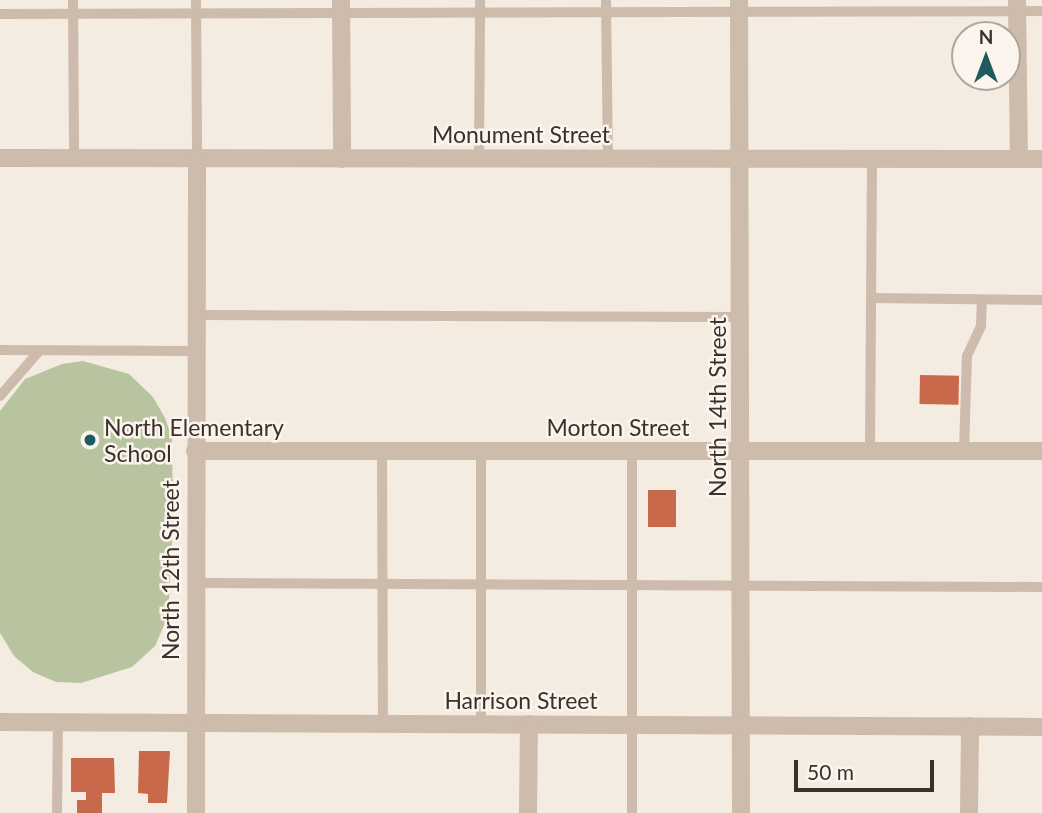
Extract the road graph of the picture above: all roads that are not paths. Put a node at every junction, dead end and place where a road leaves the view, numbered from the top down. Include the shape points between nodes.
1 (73, 0) edge
2 (196, 0) edge
3 (480, 0) edge
4 (606, 0) edge
5 (341, 6) edge
6 (739, 6) edge
7 (1017, 6) edge
8 (1042, 11) edge
9 (480, 12) junction
10 (606, 12) junction
11 (73, 13) junction
12 (196, 13) junction
13 (0, 14) edge
14 (608, 158) junction
15 (740, 158) junction
16 (872, 158) junction
17 (0, 159) edge
18 (74, 159) junction
19 (197, 159) junction
20 (342, 159) junction
21 (479, 159) junction
22 (1019, 159) junction
23 (1042, 159) edge
24 (872, 298) junction
25 (982, 300) junction
26 (1042, 300) edge
27 (196, 315) junction
28 (741, 317) junction
29 (0, 350) edge
30 (40, 350) junction
31 (195, 351) junction
32 (0, 396) edge
33 (195, 451) junction
34 (382, 451) junction
35 (481, 451) junction
36 (632, 451) junction
37 (741, 451) junction
38 (870, 451) junction
39 (964, 451) junction
40 (1042, 451) edge
41 (195, 583) junction
42 (380, 584) junction
43 (482, 584) junction
44 (632, 586) junction
45 (742, 586) junction
46 (1042, 587) edge
47 (0, 722) edge
48 (58, 723) junction
49 (195, 724) junction
50 (383, 724) junction
51 (481, 724) junction
52 (529, 724) junction
53 (632, 724) junction
54 (742, 724) junction
55 (970, 726) junction
56 (1042, 727) edge
57 (57, 813) edge
58 (196, 813) edge
59 (528, 813) edge
60 (632, 813) edge
61 (741, 813) edge
62 (969, 813) edge

1 - 11 lane
2 - 12 lane
3 - 9 lane
4 - 10 lane
5 - 9 lane
5 - 12 lane
5 - 20 street
6 - 7 lane
6 - 10 lane
6 - 15 street, North 14th Street
7 - 8 lane
7 - 22 street
9 - 10 lane
9 - 21 lane
10 - 14 lane
11 - 12 lane
11 - 13 lane
11 - 18 lane
12 - 19 lane
14 - 15 street, Monument Street
14 - 21 street, Monument Street
15 - 16 street, Monument Street
15 - 28 street, North 14th Street
16 - 22 street, Monument Street
16 - 24 lane
17 - 18 street, Monument Street
18 - 19 street, Monument Street
19 - 20 street, Monument Street
19 - 27 street, North 12th Street
20 - 21 street, Monument Street
22 - 23 street, Monument Street
24 - 25 lane
24 - 38 lane
25 - 26 lane
25 - 39 lane via 981,326 967,356
27 - 28 lane
27 - 31 street, North 12th Street
28 - 37 street, North 14th Street
29 - 30 lane
30 - 31 lane
30 - 32 lane
31 - 33 street, North 12th Street
33 - 34 street, Morton Street
33 - 41 street, North 12th Street
34 - 35 street, Morton Street
34 - 42 lane
35 - 36 street, Morton Street
35 - 43 lane
36 - 37 street, Morton Street
36 - 44 lane
37 - 38 street, Morton Street
37 - 45 street, North 14th Street
38 - 39 street, Morton Street
39 - 40 street, Morton Street
41 - 42 lane
41 - 49 street, North 12th Street
42 - 43 lane
42 - 50 lane
43 - 44 lane
43 - 51 lane
44 - 45 lane
44 - 53 lane
45 - 46 lane
45 - 54 street, North 14th Street
47 - 48 street, Harrison Street
48 - 49 street, Harrison Street
48 - 57 lane
49 - 50 street, Harrison Street
49 - 58 street, North 12th Street
50 - 51 street, Harrison Street
51 - 52 street, Harrison Street
52 - 53 street, Harrison Street
52 - 59 street
53 - 54 street, Harrison Street
53 - 60 lane
54 - 55 street, Harrison Street
54 - 61 street, North 14th Street
55 - 56 street, Harrison Street
55 - 62 street

